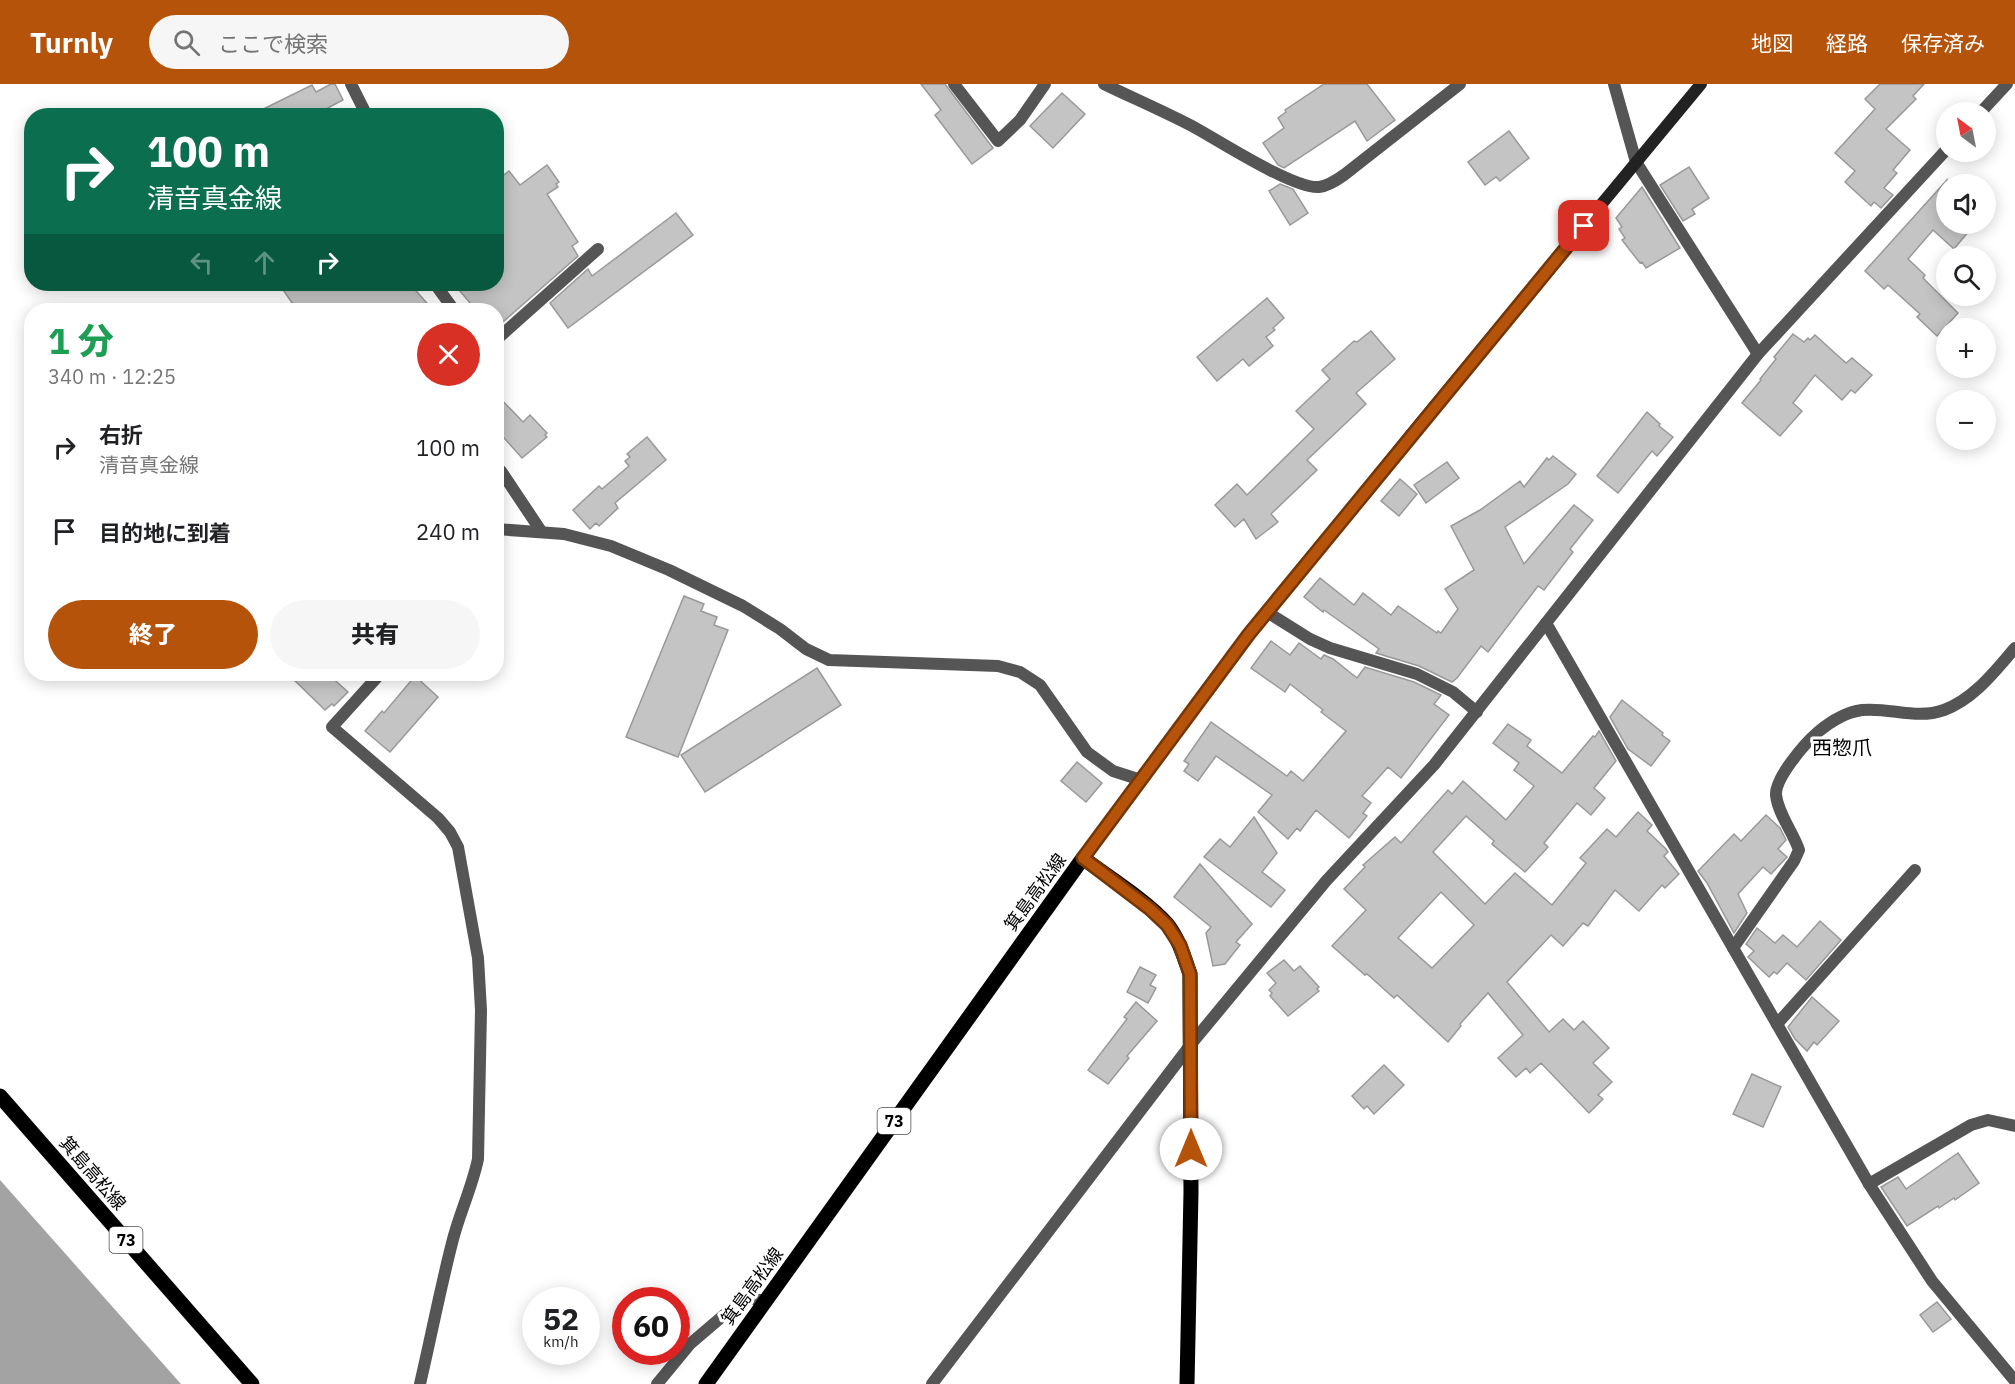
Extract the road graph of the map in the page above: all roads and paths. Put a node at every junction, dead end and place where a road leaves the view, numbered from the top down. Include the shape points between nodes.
1 (351, 84) edge
2 (954, 84) edge
3 (1045, 84) edge
4 (1104, 84) edge
5 (1460, 84) edge
6 (1614, 84) edge
7 (1701, 84) edge
8 (2007, 84) edge
9 (1990, 102) edge
10 (363, 108) edge
11 (1936, 161) edge
12 (1636, 162) junction
13 (598, 249) dead end
14 (504, 333) edge
15 (1758, 354) junction
16 (504, 476) edge
17 (504, 529) edge
18 (541, 531) junction
19 (1267, 612) junction
20 (1546, 623) junction
21 (2015, 648) edge
22 (374, 681) edge
23 (1477, 712) junction
24 (1141, 780) junction
25 (1083, 858) junction
26 (1915, 870) dead end
27 (1733, 948) junction
28 (1777, 1024) junction
29 (1192, 1042) junction
30 (0, 1096) edge
31 (2015, 1126) edge
32 (1869, 1184) junction
33 (765, 1301) junction
34 (2015, 1381) edge
35 (252, 1384) edge
36 (420, 1384) edge
37 (657, 1384) edge
38 (706, 1384) edge
39 (932, 1384) edge
40 (1187, 1384) edge

1 - 10 street
2 - 3 street via 998,141 1020,120
4 - 5 street via 1286,177 1320,187 1344,175
6 - 12 street
7 - 12 main road
8 - 9 street
11 - 15 street
12 - 15 street
12 - 19 main road
13 - 14 street
15 - 20 street
16 - 18 street
17 - 18 street
18 - 24 street via 611,546 669,570 763,617 806,649 829,660 998,666 1020,672 1040,685 1087,752 1113,771
19 - 23 street via 1330,648 1417,674 1453,692
19 - 24 main road
20 - 23 street
20 - 27 street
21 - 27 street via 1976,690 1947,709 1926,715 1862,710 1818,732 1777,784 1780,808 1799,850
22 - 36 street via 332,727 450,832 458,847 478,958 478,1159 452,1243
23 - 29 street via 1434,765 1326,881
24 - 25 main road
25 - 29 main road, 箕島高松線 via 1150,909 1180,945 1190,974
25 - 33 main road, 箕島高松線 / 73
26 - 28 street
27 - 28 street
28 - 32 street
29 - 39 street
29 - 40 main road, 箕島高松線
30 - 35 main road, 箕島高松線 / 73
31 - 32 street via 1988,1120 1971,1125
32 - 34 street via 1932,1281
33 - 37 street via 745,1297 690,1344
33 - 38 main road, 箕島高松線 / 73

